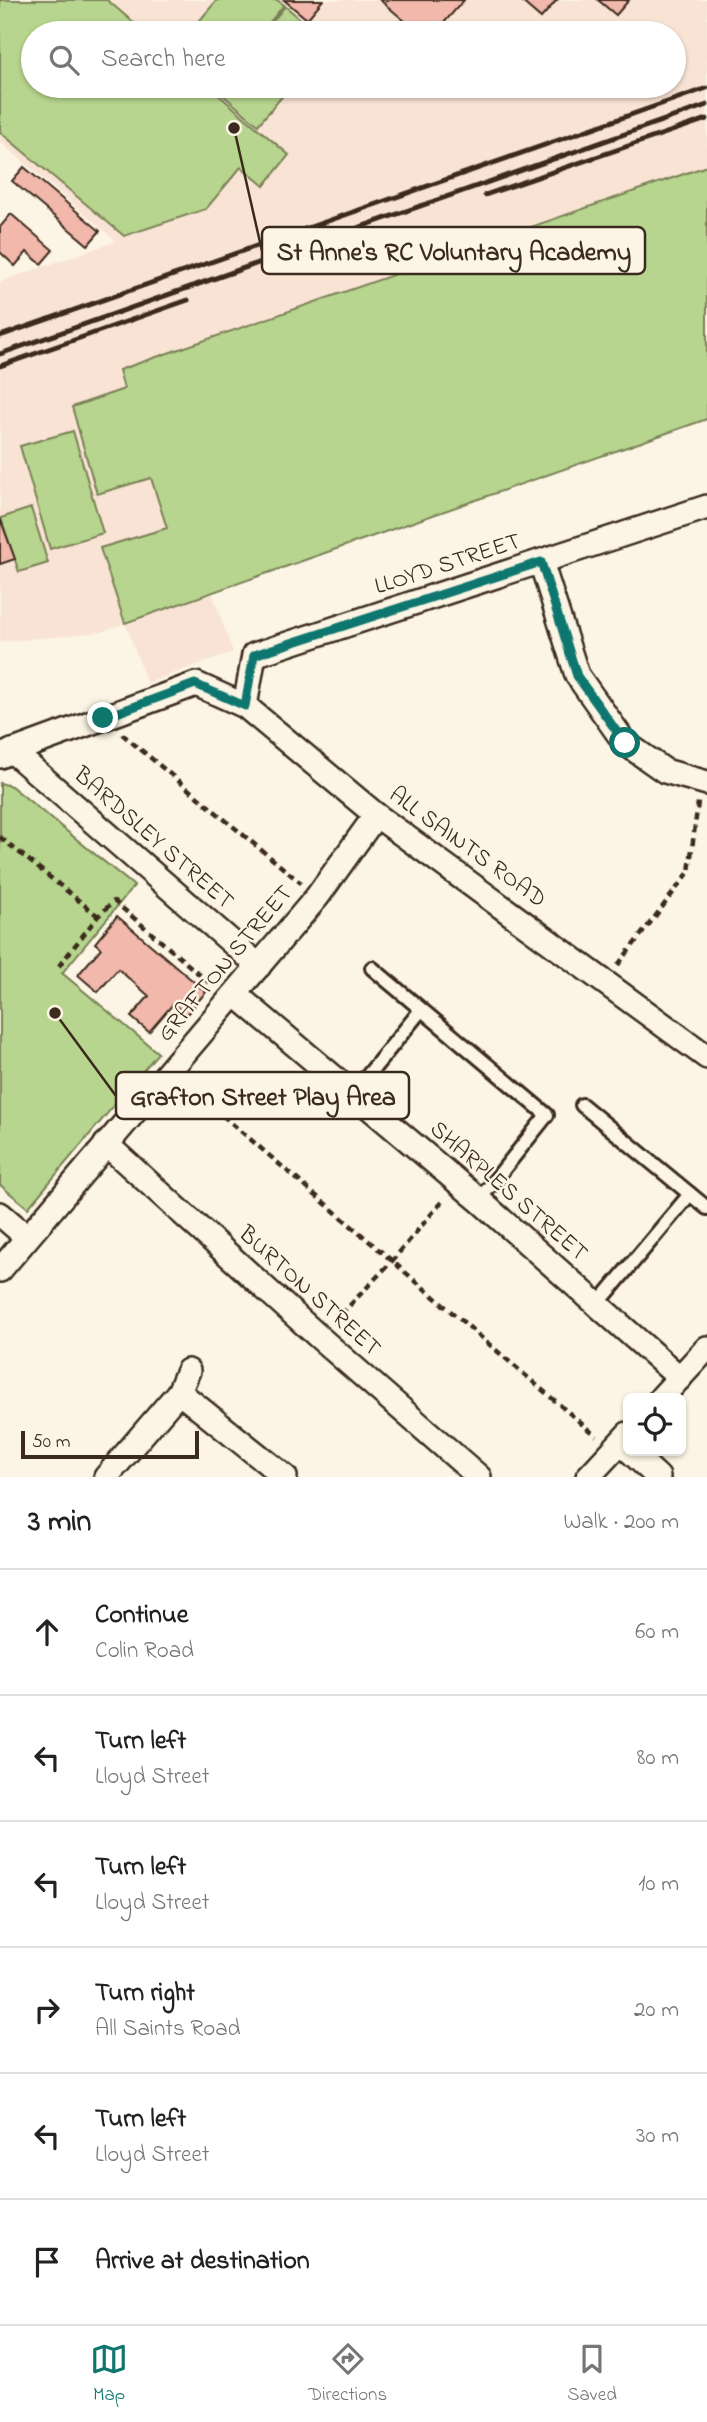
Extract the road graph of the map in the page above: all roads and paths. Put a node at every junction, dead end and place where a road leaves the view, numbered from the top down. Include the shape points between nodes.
1 (707, 507) edge
2 (541, 562) junction
3 (245, 706) junction
4 (103, 718) junction
5 (6, 753) edge
6 (704, 782) edge
7 (376, 815) junction
8 (0, 837) edge
9 (317, 897) junction
10 (98, 916) junction
11 (60, 966) dead end
12 (259, 966) junction
13 (372, 968) dead end
14 (605, 982) junction
15 (233, 998) junction
16 (421, 1010) junction
17 (707, 1057) edge
18 (170, 1070) junction
19 (352, 1095) junction
20 (582, 1105) dead end
21 (106, 1144) junction
22 (458, 1182) junction
23 (691, 1194) junction
24 (479, 1200) junction
25 (707, 1208) edge
26 (0, 1214) edge
27 (27, 1237) junction
28 (392, 1261) junction
29 (0, 1270) edge
30 (597, 1305) junction
31 (320, 1338) junction
32 (707, 1348) edge
33 (188, 1371) dead end
34 (680, 1378) junction
35 (178, 1392) junction
36 (666, 1393) edge
37 (623, 1444) edge
38 (623, 1446) edge
39 (636, 1456) edge
40 (278, 1475) edge
41 (106, 1477) edge
42 (479, 1477) edge
43 (588, 1477) edge
44 (658, 1477) edge

1 - 2 street, LLOYD STREET
2 - 3 street, LLOYD STREET via 254,655
2 - 6 street via 577,676 625,743 665,771
3 - 4 street, ALL SAINTS ROAD via 195,684
3 - 7 street, ALL SAINTS ROAD
4 - 5 street
4 - 9 path
5 - 12 street, BARDSLEY STREET
6 - 14 path via 689,872
7 - 9 street, GRAFTON STREET
7 - 14 street, ALL SAINTS ROAD
8 - 10 path
9 - 12 street, GRAFTON STREET
10 - 11 path
10 - 15 path via 114,901
12 - 15 street, GRAFTON STREET
13 - 16 lane
14 - 17 street, ALL SAINTS ROAD
15 - 18 street, GRAFTON STREET
15 - 19 street, SHARPLES STREET
16 - 19 lane
16 - 24 lane via 547,1115
18 - 21 street, GRAFTON STREET
18 - 28 path
19 - 22 street, SHARPLES STREET
20 - 23 lane
21 - 27 street, GRAFTON STREET
21 - 31 street, BURTON STREET
22 - 24 street, SHARPLES STREET
22 - 28 path
23 - 25 lane
23 - 30 lane
24 - 30 street, SHARPLES STREET
26 - 27 street
27 - 29 street, GRAFTON STREET
28 - 31 path
28 - 37 path
30 - 34 street, SHARPLES STREET
31 - 42 street, BURTON STREET
32 - 34 street
33 - 35 street
34 - 36 street
35 - 40 street
35 - 41 street
38 - 43 street
39 - 44 street

